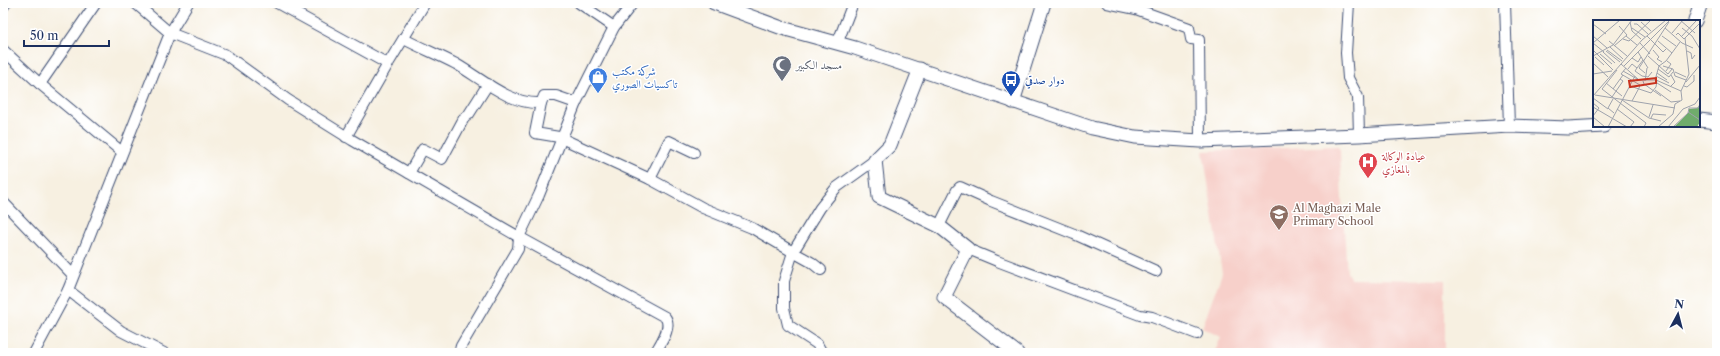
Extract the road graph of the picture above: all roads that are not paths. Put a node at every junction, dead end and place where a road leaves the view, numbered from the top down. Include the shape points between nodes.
1 (6, 3) edge
2 (96, 3) edge
3 (135, 3) edge
4 (188, 3) edge
5 (277, 3) edge
6 (425, 3) edge
7 (579, 3) edge
8 (633, 3) edge
9 (714, 3) edge
10 (853, 3) edge
11 (1044, 3) edge
12 (1107, 3) edge
13 (1349, 3) edge
14 (1505, 3) edge
15 (1701, 3) edge
16 (3, 7) edge
17 (1695, 20) edge
18 (614, 27) junction
19 (170, 33) junction
20 (404, 39) junction
21 (837, 44) junction
22 (3, 50) edge
23 (388, 64) junction
24 (920, 69) junction
25 (40, 84) junction
26 (488, 84) junction
27 (576, 102) junction
28 (1013, 102) junction
29 (541, 103) junction
30 (1700, 120) edge
31 (1717, 122) edge
32 (1509, 126) junction
33 (1593, 127) edge
34 (1359, 135) junction
35 (346, 137) junction
36 (562, 139) junction
37 (1200, 141) junction
38 (122, 152) junction
39 (694, 153) dead end
40 (875, 160) junction
41 (409, 173) junction
42 (650, 179) junction
43 (3, 202) edge
44 (939, 226) junction
45 (519, 237) junction
46 (968, 249) junction
47 (793, 252) junction
48 (821, 270) dead end
49 (1156, 270) dead end
50 (73, 275) junction
51 (68, 290) junction
52 (1196, 334) dead end
53 (34, 353) edge
54 (164, 353) edge
55 (459, 353) edge
56 (655, 353) edge
57 (822, 353) edge
58 (1017, 353) edge

1 - 16 street
2 - 25 street
3 - 19 street
4 - 19 street
5 - 23 street
6 - 20 street
7 - 18 street
8 - 18 street
9 - 21 street via 782,28
10 - 21 street
11 - 28 street
12 - 37 street via 1136,9 1189,28 1191,39 1199,40
13 - 34 street via 1346,54 1348,78 1358,97
14 - 32 street
15 - 17 street
18 - 27 street
19 - 35 street via 226,55 288,100
19 - 38 street
20 - 23 street
20 - 26 street via 456,64
21 - 24 street
22 - 25 street
23 - 35 street
24 - 28 street
24 - 40 street via 890,145
25 - 38 street
26 - 29 street via 515,99
26 - 41 street via 464,118 442,159 423,149
27 - 29 street via 556,96 544,96
27 - 36 street
28 - 37 street via 1092,128 1128,135
29 - 36 street via 535,133
30 - 31 street
32 - 33 street
32 - 34 street
34 - 37 street
35 - 41 street
36 - 42 street
36 - 45 street
38 - 50 street
39 - 42 street via 669,141
40 - 44 street via 879,197
40 - 47 street via 836,188 820,208
41 - 45 street
42 - 47 street via 703,208 752,228
43 - 50 street
44 - 46 street
44 - 49 street via 960,187
45 - 55 street via 518,249
45 - 56 street via 665,317 668,326
46 - 52 street
46 - 58 street via 944,297
47 - 48 street
47 - 57 street via 784,281 784,308 788,325 817,344
50 - 51 street
51 - 53 street
51 - 54 street via 121,331

